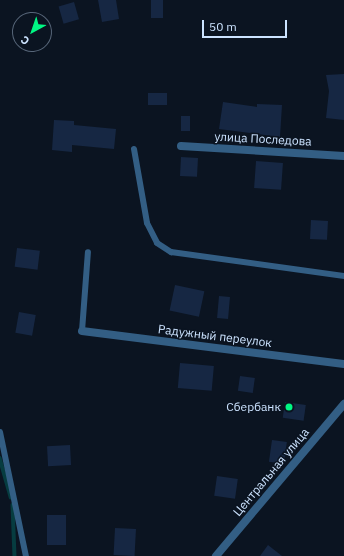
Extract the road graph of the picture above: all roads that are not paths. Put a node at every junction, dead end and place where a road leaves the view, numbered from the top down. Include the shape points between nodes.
1 (181, 146) dead end
2 (134, 149) dead end
3 (344, 156) edge
4 (88, 252) dead end
5 (344, 276) edge
6 (82, 331) joint
7 (344, 364) edge
8 (344, 404) edge
9 (0, 432) edge
10 (26, 556) edge
11 (216, 556) edge

1 - 3 street, улица Последова
2 - 5 lane via 147,223 157,243 171,252
4 - 6 lane
6 - 7 street, Радужный переулок
8 - 11 street, Центральная улица
9 - 10 lane

